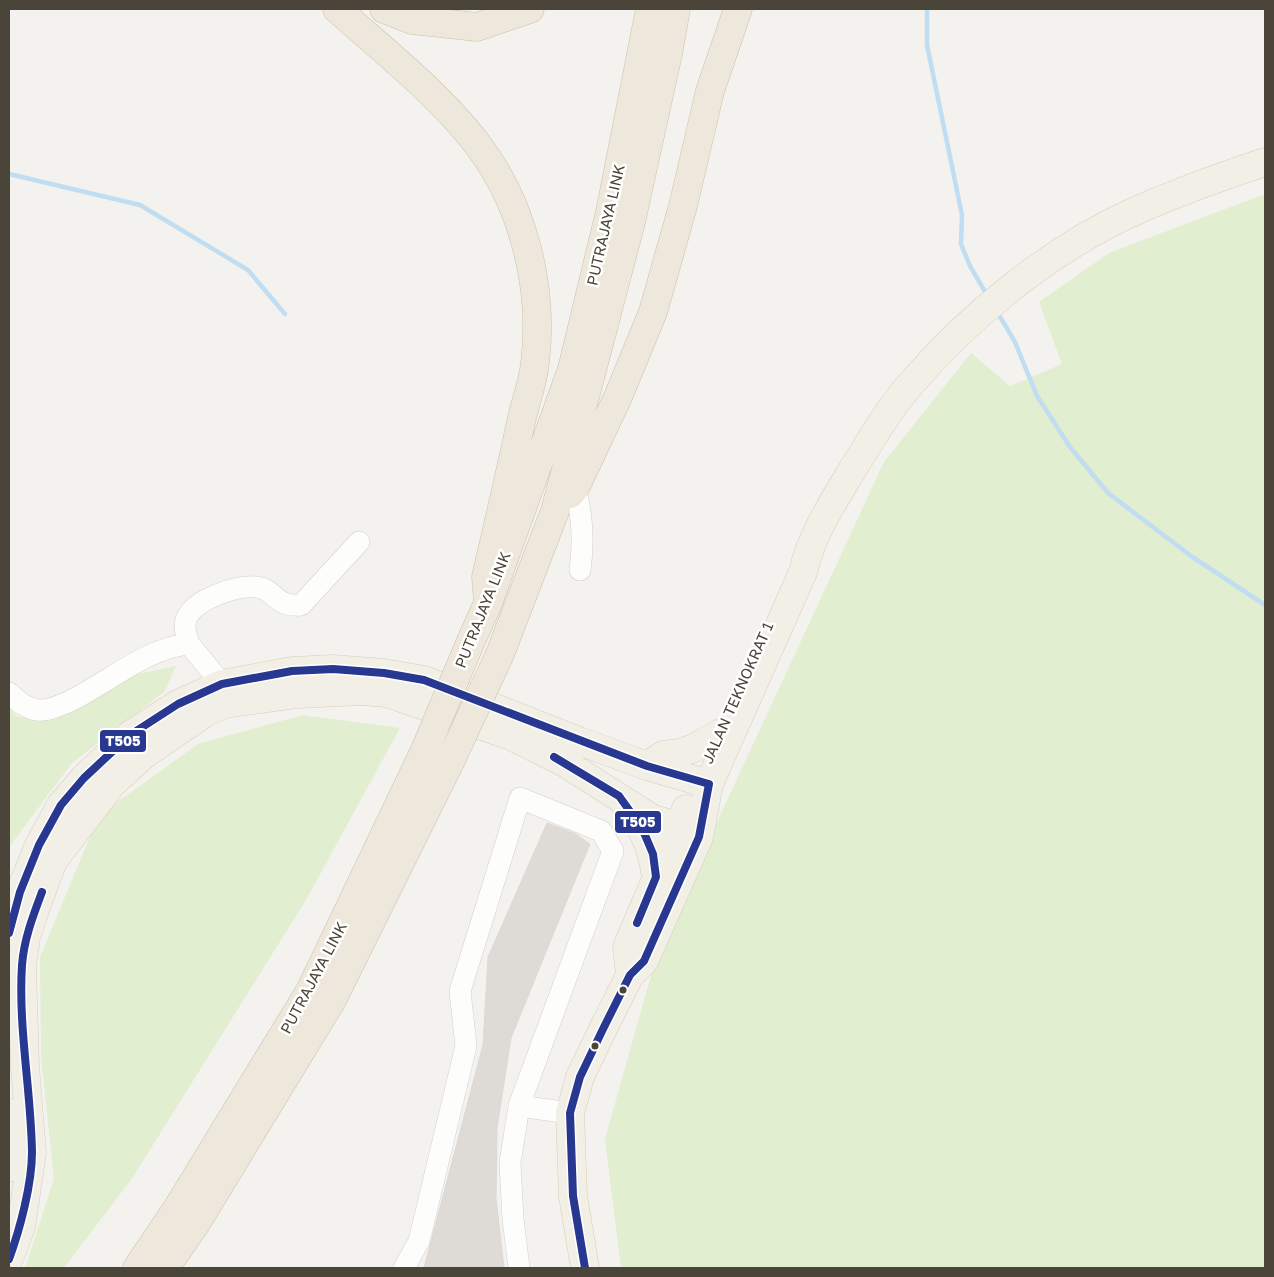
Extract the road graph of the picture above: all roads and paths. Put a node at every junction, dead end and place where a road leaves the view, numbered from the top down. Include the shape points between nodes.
1 (337, 9) edge
2 (384, 9) edge
3 (530, 9) edge
4 (650, 9) edge
5 (676, 9) edge
6 (738, 9) edge
7 (656, 49) junction
8 (1265, 162) edge
9 (575, 488) junction
10 (555, 511) junction
11 (359, 542) dead end
12 (807, 554) junction
13 (580, 570) dead end
14 (488, 603) junction
15 (189, 644) junction
16 (222, 684) junction
17 (9, 693) edge
18 (720, 734) junction
19 (656, 768) junction
20 (704, 782) junction
21 (619, 796) junction
22 (652, 819) junction
23 (689, 832) junction
24 (656, 877) junction
25 (9, 933) edge
26 (630, 975) junction
27 (9, 1058) edge
28 (519, 1106) junction
29 (570, 1113) junction
30 (9, 1168) edge
31 (9, 1259) edge
32 (136, 1268) edge
33 (165, 1268) edge
34 (404, 1268) edge
35 (519, 1268) edge
36 (584, 1268) edge

1 - 14 highway via 403,67 461,125 479,146 518,215 536,315 535,365 486,577
2 - 3 highway via 412,20 477,27
4 - 7 highway, PUTRAJAYA LINK
5 - 7 highway, PUTRAJAYA LINK
6 - 9 highway via 710,91 683,206 653,312
7 - 10 highway, PUTRAJAYA LINK via 631,222
7 - 14 highway, PUTRAJAYA LINK via 610,212 572,369
8 - 12 main road, JALAN TEKNOKRAT 1 via 1189,188 1129,214 1078,242 1029,274 964,328 908,387 871,438
9 - 10 highway
9 - 13 lane via 584,530
10 - 33 highway, PUTRAJAYA LINK, bridge via 500,654 332,1000 195,1225
11 - 15 lane via 301,605 288,606 256,587 219,594 202,602 188,614 185,627
12 - 18 main road, JALAN TEKNOKRAT 1 via 794,566
12 - 20 main road, JALAN TEKNOKRAT 1 via 803,572
14 - 32 highway, PUTRAJAYA LINK, bridge via 425,750 310,991 178,1207
15 - 16 lane
15 - 17 lane via 175,645 144,659 90,692 56,707 39,710 18,703
16 - 19 main road via 292,672 333,669 384,672 424,680
16 - 25 main road via 178,704 130,735 84,778 61,805 39,845 20,892
18 - 19 main road via 694,748 663,755
18 - 20 main road, JALAN TEKNOKRAT 1
19 - 20 main road
19 - 22 main road via 672,779 678,797 666,813
20 - 23 main road, JALAN TEKNOKRAT 1
21 - 22 main road
21 - 24 main road via 644,834 653,854
21 - 31 main road via 565,762 511,736 387,693 298,694 224,704 205,713 145,754 112,784 53,861 26,937 22,966 32,1153 21,1227
22 - 23 main road
23 - 24 main road, JALAN TEKNOKRAT 1
23 - 26 main road, JALAN TEKNOKRAT 1 via 644,961
24 - 26 main road, JALAN TEKNOKRAT 1 via 627,947
26 - 29 main road, JALAN TEKNOKRAT 1 via 580,1077
27 - 30 main road via 15,1137
28 - 29 lane
28 - 34 lane via 613,851 601,831 520,798 460,991 466,1046 419,1241
28 - 35 lane via 510,1163
29 - 36 main road, JALAN TEKNOKRAT 1 via 573,1196

